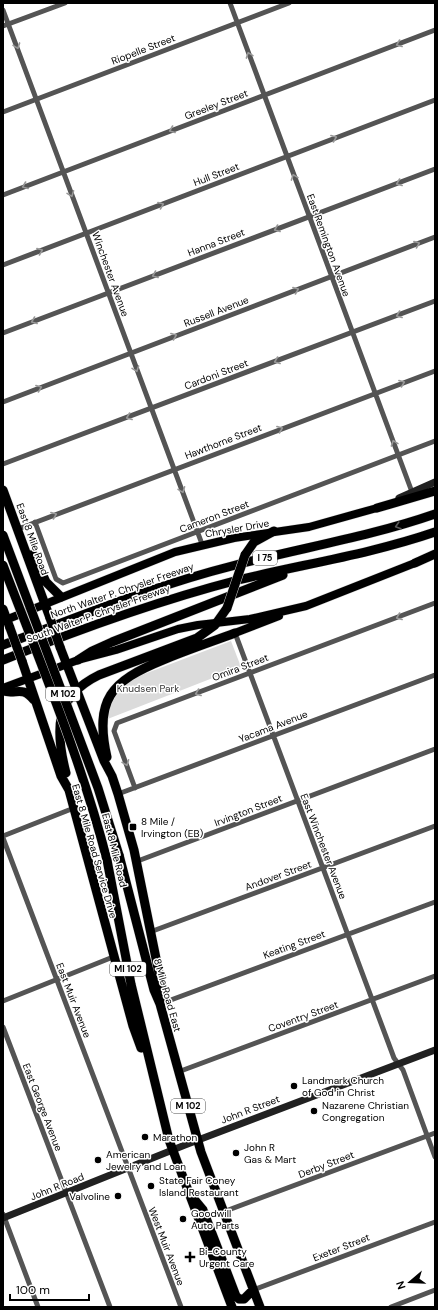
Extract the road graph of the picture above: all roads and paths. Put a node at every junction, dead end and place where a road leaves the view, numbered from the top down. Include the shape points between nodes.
1 (64, 3) edge
2 (230, 3) edge
3 (289, 3) edge
4 (3, 10) edge
5 (237, 23) junction
6 (6, 25) edge
7 (435, 30) edge
8 (264, 95) junction
9 (36, 99) junction
10 (435, 100) edge
11 (3, 112) edge
12 (287, 156) junction
13 (435, 169) edge
14 (62, 172) junction
15 (3, 195) edge
16 (309, 217) junction
17 (86, 234) junction
18 (435, 237) edge
19 (3, 265) edge
20 (331, 277) junction
21 (108, 292) junction
22 (435, 301) edge
23 (352, 332) junction
24 (3, 333) edge
25 (130, 353) junction
26 (435, 371) edge
27 (375, 393) junction
28 (3, 402) edge
29 (151, 409) junction
30 (435, 441) edge
31 (398, 455) junction
32 (3, 464) edge
33 (174, 470) junction
34 (435, 482) edge
35 (3, 490) edge
36 (435, 491) edge
37 (412, 492) junction
38 (377, 508) junction
39 (435, 514) edge
40 (35, 522) junction
41 (18, 529) junction
42 (274, 531) junction
43 (198, 532) junction
44 (435, 532) edge
45 (3, 535) edge
46 (202, 544) junction
47 (435, 554) edge
48 (435, 558) edge
49 (415, 563) junction
50 (3, 565) edge
51 (302, 567) junction
52 (61, 598) junction
53 (435, 603) edge
54 (45, 604) junction
55 (306, 606) junction
56 (3, 609) edge
57 (217, 622) junction
58 (7, 623) edge
59 (235, 633) junction
60 (15, 641) junction
61 (3, 645) edge
62 (3, 660) edge
63 (78, 660) junction
64 (67, 664) junction
65 (250, 673) junction
66 (435, 675) edge
67 (28, 678) junction
68 (3, 688) edge
69 (77, 690) junction
70 (3, 691) edge
71 (36, 703) junction
72 (273, 736) junction
73 (435, 749) edge
74 (113, 779) junction
75 (135, 788) junction
76 (69, 790) junction
77 (118, 794) junction
78 (298, 801) junction
79 (74, 808) junction
80 (435, 826) edge
81 (3, 837) edge
82 (119, 856) joint
83 (107, 860) joint
84 (136, 862) junction
85 (323, 868) junction
86 (435, 902) edge
87 (150, 932) junction
88 (348, 934) junction
89 (113, 957) junction
90 (435, 976) edge
91 (56, 980) junction
92 (373, 1000) junction
93 (3, 1001) edge
94 (160, 1004) junction
95 (3, 1027) edge
96 (435, 1050) edge
97 (398, 1064) junction
98 (178, 1072) junction
99 (153, 1077) junction
100 (435, 1133) edge
101 (427, 1136) junction
102 (197, 1140) junction
103 (185, 1145) joint
104 (172, 1150) junction
105 (435, 1157) edge
106 (127, 1168) junction
107 (188, 1191) junction
108 (66, 1193) junction
109 (223, 1212) junction
110 (3, 1217) edge
111 (435, 1222) edge
112 (253, 1290) junction
113 (435, 1290) edge
114 (38, 1307) edge
115 (110, 1307) edge
116 (181, 1307) edge
117 (232, 1307) edge
118 (260, 1307) edge
119 (391, 1307) edge

1 - 6 street
2 - 5 street, East Remington Avenue
3 - 5 street, Riopelle Street
4 - 6 street, Winchester Avenue
8 -> 5 street, East Remington Avenue
5 - 9 street, Riopelle Street
6 -> 9 street, Winchester Avenue
7 -> 8 street, Greeley Street
8 - 12 street, East Remington Avenue
8 -> 14 street, Greeley Street
9 - 11 street, Riopelle Street
9 - 14 street, Winchester Avenue
12 -> 10 street, Hull Street
16 -> 12 street, East Remington Avenue
17 -> 12 street, Hull Street
13 -> 16 street, Hanna Street
14 -> 15 street, Greeley Street
14 -> 17 street, Winchester Avenue
16 - 20 street, East Remington Avenue
16 -> 21 street, Hanna Street
19 -> 17 street, Hull Street
17 - 21 street, Winchester Avenue
20 -> 18 street, Russell Avenue
20 - 23 street, East Remington Avenue
25 -> 20 street, Russell Avenue
21 -> 24 street, Hanna Street
21 - 25 street, Winchester Avenue
22 -> 23 street, Cardoni Street
23 - 27 street, East Remington Avenue
23 -> 29 street, Cardoni Street
28 -> 25 street, Russell Avenue
25 -> 29 street, Winchester Avenue
27 -> 26 street, Hawthorne Street
31 -> 27 street, East Remington Avenue
33 -> 27 street, Hawthorne Street
29 -> 32 street, Cardoni Street
29 - 33 street, Winchester Avenue
30 - 31 street, Cameron Street
31 - 37 street, East Remington Avenue
31 - 43 street, Cameron Street
40 -> 33 street, Hawthorne Street
33 -> 43 street, Winchester Avenue
34 - 37 main road, Chrysler Drive
35 - 41 highway, East 8 Mile Road
36 - 38 highway
37 - 38 main road, Chrysler Drive
38 - 42 main road, Chrysler Drive via 309,527
39 -> 60 highway, North Walter P. Chrysler Freeway / I 75 via 351,539 166,584 96,608
40 - 41 street, Hawthorne Street
40 - 43 street, Cameron Street via 56,579 62,583
41 - 52 highway via 25,536 46,582
41 - 54 highway, East 8 Mile Road
42 - 46 main road, Chrysler Drive
42 - 57 highway, bridge via 254,542 245,555 227,608
43 - 46 street, Winchester Avenue
44 - 51 highway, South Walter P. Chrysler Freeway / I 75
45 - 82 highway, East 8 Mile Road / M 102, bridge via 98,788
46 - 52 main road, Chrysler Drive via 175,552
47 - 49 highway
48 - 49 main road
49 - 55 main road
50 - 83 highway, East 8 Mile Road / M 102, bridge via 76,758
51 - 62 highway, South Walter P. Chrysler Freeway / I 75 via 240,580 138,608
51 - 63 highway via 124,637
52 - 54 main road, Chrysler Drive
53 -> 65 street, Omira Street
54 - 58 main road, Chrysler Drive
54 - 64 highway, East 8 Mile Road, bridge
55 - 57 main road
55 - 59 main road
56 - 58 highway, East 8 Mile Road Service Drive
57 - 63 main road via 178,629
57 - 69 highway via 197,638 99,675
58 - 60 highway, East 8 Mile Road Service Drive, bridge
59 - 65 street, East Winchester Avenue
59 - 74 highway via 140,670 124,679 113,691 102,721 104,743
60 - 61 highway, North Walter P. Chrysler Freeway / I 75
60 - 67 highway, East 8 Mile Road Service Drive, bridge
63 - 64 main road
64 - 67 main road
64 - 69 highway
65 - 72 street, East Winchester Avenue
65 -> 75 street, Omira Street via 116,725 114,731
66 - 72 street, Yacama Avenue
67 - 68 main road
67 - 71 highway, East 8 Mile Road Service Drive
69 - 74 highway
69 - 76 highway via 63,710 58,730
70 - 71 highway via 24,691
71 - 76 highway, East 8 Mile Road Service Drive
72 - 75 street, Yacama Avenue
72 - 78 street, East Winchester Avenue
73 - 78 street, Irvington Street
74 - 77 highway
75 - 77 street, Yacama Avenue
76 - 79 highway, East 8 Mile Road Service Drive
77 - 84 highway
78 - 84 street, Irvington Street
78 - 85 street, East Winchester Avenue
79 - 81 street
79 - 89 highway, East 8 Mile Road Service Drive
80 - 85 street, Andover Street
81 - 91 street, East Muir Avenue
82 - 94 highway, 8 Mile Road East / MI 102 via 154,990
83 - 99 highway, East 8 Mile Road / MI 102 via 131,984
84 - 87 highway
85 - 87 street, Andover Street
85 - 88 street, East Winchester Avenue
86 - 88 street, Keating Street
87 - 94 highway via 162,988
88 - 92 street, East Winchester Avenue
88 - 94 street, Keating Street
89 - 91 street
89 - 99 highway, East 8 Mile Road Service Drive via 132,1026
90 - 92 street, Coventry Street
91 - 93 street
91 - 106 street, East Muir Avenue
92 - 97 street, East Winchester Avenue
92 - 98 street, Coventry Street
94 - 98 highway, 8 Mile Road East / M 102
95 - 108 street, East George Avenue
96 - 97 main road, John R Street
97 - 101 street, East Winchester Avenue via 403,1070
97 - 102 main road, John R Street
98 - 102 highway, 8 Mile Road East / M 102
99 - 104 highway, East 8 Mile Road / M 102
100 - 101 street, Derby Street
101 - 105 street, East Winchester Avenue
101 - 109 street, Derby Street
102 - 103 main road, John R Street
102 - 109 highway, M 102
103 - 104 main road, John R Road
104 - 106 main road, John R Road
104 - 107 highway, M 102
106 - 108 main road, John R Road
106 - 116 street, West Muir Avenue
107 - 112 highway via 203,1210 236,1296 244,1299
107 - 117 highway, M 102
108 - 110 main road, John R Road
108 - 115 street, East George Avenue
109 - 112 highway, M 102
110 - 114 street
111 - 112 street, Exeter Street
112 - 118 highway, M 102
113 - 119 street

